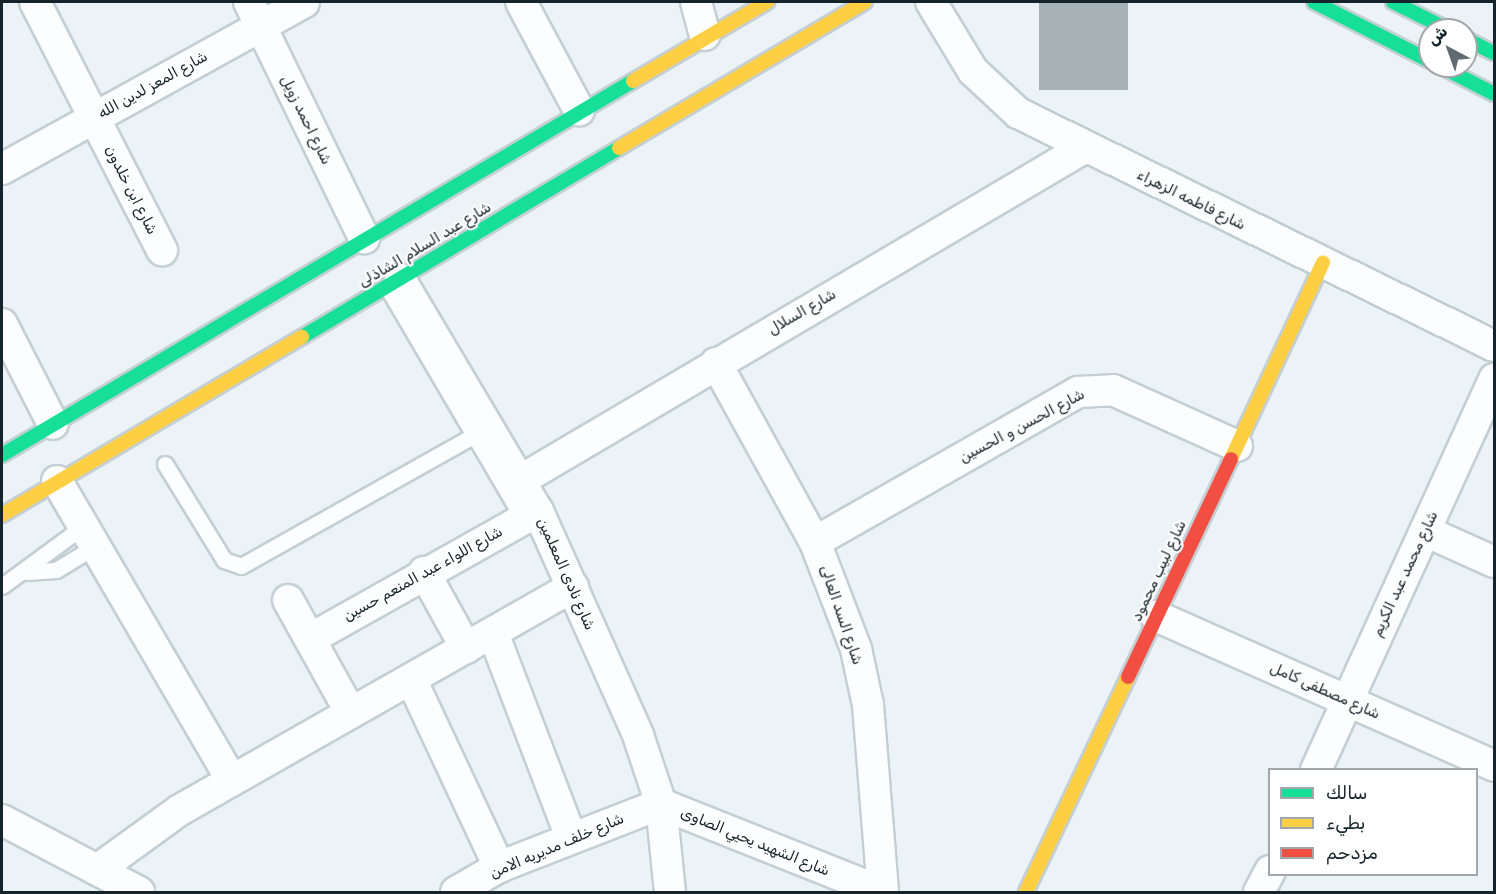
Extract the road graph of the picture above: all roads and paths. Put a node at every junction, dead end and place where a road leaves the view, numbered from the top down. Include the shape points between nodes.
1 (35, 2) edge
2 (304, 2) edge
3 (521, 2) edge
4 (696, 2) edge
5 (767, 2) edge
6 (865, 2) edge
7 (931, 2) edge
8 (1314, 2) edge
9 (1398, 3) edge
10 (255, 14) edge
11 (1426, 18) edge
12 (705, 36) junction
13 (1478, 45) edge
14 (1494, 53) edge
15 (1418, 55) edge
16 (648, 69) junction
17 (1463, 78) edge
18 (1494, 94) edge
19 (579, 110) junction
20 (674, 115) junction
21 (94, 118) junction
22 (1084, 148) junction
23 (2, 169) edge
24 (364, 238) junction
25 (162, 250) dead end
26 (1323, 263) junction
27 (394, 283) junction
28 (2, 324) edge
29 (1494, 346) edge
30 (716, 363) junction
31 (1494, 379) edge
32 (52, 424) junction
33 (474, 435) junction
34 (1237, 446) junction
35 (2, 455) edge
36 (165, 464) dead end
37 (521, 480) junction
38 (57, 481) junction
39 (2, 515) edge
40 (530, 515) junction
41 (1425, 531) junction
42 (88, 537) junction
43 (815, 542) junction
44 (1494, 562) edge
45 (27, 572) junction
46 (424, 572) junction
47 (2, 586) edge
48 (573, 587) junction
49 (288, 600) dead end
50 (1156, 616) junction
51 (493, 633) junction
52 (310, 639) junction
53 (466, 648) junction
54 (411, 678) junction
55 (1347, 701) junction
56 (351, 713) junction
57 (1494, 766) edge
58 (1317, 768) edge
59 (232, 780) junction
60 (661, 804) junction
61 (2, 820) edge
62 (571, 837) junction
63 (499, 867) junction
64 (97, 870) junction
65 (1268, 872) edge
66 (139, 892) edge
67 (456, 892) edge
68 (670, 892) edge
69 (882, 892) edge
70 (1026, 892) edge
71 (1259, 892) edge

1 - 21 street, شارع ابن خلدون
2 - 10 street, شارع المعز لدين الله
3 - 19 street
4 - 12 street
5 - 12 main road
6 - 20 main road, شارع عبد السلام الشاذلى
7 - 22 street, شارع فاطمه الزهراء via 973,71 994,94 1018,113
8 - 15 main road
9 - 11 main road
10 - 21 street, شارع المعز لدين الله
10 - 24 street, شارع احمد زويل
12 - 16 main road
13 - 14 main road
16 - 19 main road
16 - 20 main road
17 - 18 main road
19 - 24 main road
20 - 27 main road, شارع عبد السلام الشاذلى
21 - 23 street, شارع المعز لدين الله
21 - 25 street, شارع ابن خلدون
22 - 26 street, شارع فاطمه الزهراء
22 - 30 street, شارع السلال
24 - 32 main road
26 - 29 street, شارع فاطمه الزهراء
26 - 34 main road, شارع لبيب محمود
27 - 33 lane
27 - 37 street, شارع نادى المعلمين
27 - 38 main road, شارع عبد السلام الشاذلى
28 - 32 street
30 - 37 street, شارع السلال
30 - 43 street, شارع السد العالى
31 - 41 street, شارع محمد عبد الكريم
32 - 35 main road
33 - 36 lane via 241,566 224,560
33 - 40 lane
34 - 43 street, شارع الحسن و الحسين via 1113,390 1078,392
34 - 50 main road, شارع لبيب محمود
37 - 40 street, شارع نادى المعلمين
38 - 39 main road, شارع عبد السلام الشاذلى
38 - 42 street
40 - 46 street, شارع اللواء عبد المنعم حسين
40 - 48 street, شارع نادى المعلمين
41 - 44 street
41 - 55 street, شارع محمد عبد الكريم
42 - 45 lane via 45,550
42 - 45 lane via 56,570
42 - 59 street
43 - 69 street, شارع السد العالى via 852,638 868,705
45 - 47 lane
46 - 52 street, شارع اللواء عبد المنعم حسين
46 - 53 street
48 - 51 street
48 - 60 street, شارع نادى المعلمين via 638,735
49 - 52 street
50 - 55 street, شارع مصطفى كامل
50 - 70 main road, شارع لبيب محمود
51 - 53 street
51 - 62 street
52 - 56 street
53 - 54 street
54 - 56 street
54 - 63 street
55 - 57 street, شارع مصطفى كامل
55 - 58 street, شارع محمد عبد الكريم
56 - 59 street
59 - 64 street via 154,827
60 - 62 street, شارع خلف مديريه الامن
60 - 68 street, شارع نادى المعلمين
60 - 69 street, شارع الشهيد يحيي الصاوى
61 - 64 street
62 - 63 street, شارع خلف مديريه الامن
63 - 67 street, شارع خلف مديريه الامن
64 - 66 street
65 - 71 street

